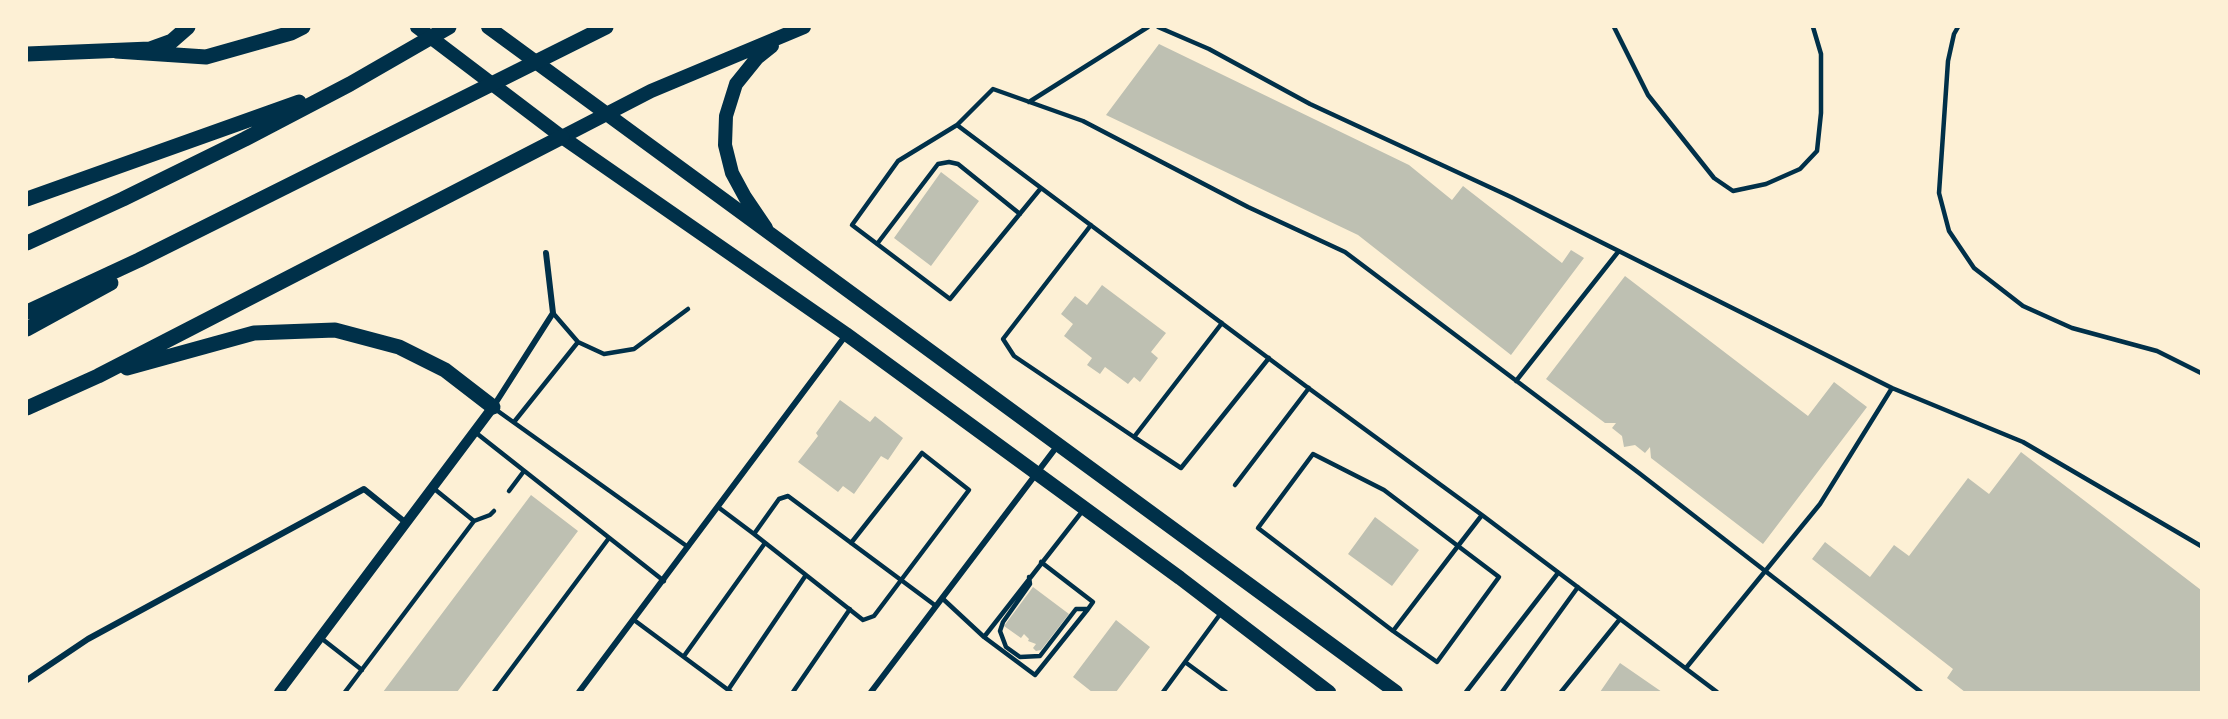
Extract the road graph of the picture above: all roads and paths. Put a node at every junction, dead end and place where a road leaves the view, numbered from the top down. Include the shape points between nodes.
1 (188, 27) edge
2 (303, 27) edge
3 (417, 27) edge
4 (449, 27) edge
5 (488, 27) edge
6 (606, 27) edge
7 (804, 27) edge
8 (1148, 27) edge
9 (1158, 27) edge
10 (1614, 27) edge
11 (1813, 27) edge
12 (1958, 27) edge
13 (780, 38) junction
14 (116, 51) junction
15 (27, 54) edge
16 (350, 84) junction
17 (1029, 102) junction
18 (606, 115) junction
19 (957, 125) junction
20 (562, 137) junction
21 (318, 170) junction
22 (1041, 188) junction
23 (27, 199) edge
24 (1020, 214) junction
25 (1090, 225) junction
26 (773, 237) junction
27 (27, 243) edge
28 (877, 244) junction
29 (1618, 252) junction
30 (546, 253) dead end
31 (688, 309) dead end
32 (27, 312) edge
33 (553, 314) junction
34 (1222, 323) junction
35 (27, 329) edge
36 (846, 334) junction
37 (578, 342) junction
38 (1269, 358) junction
39 (2201, 373) edge
40 (98, 376) junction
41 (1516, 381) junction
42 (1309, 388) junction
43 (1892, 388) junction
44 (493, 407) junction
45 (27, 408) edge
46 (514, 422) junction
47 (474, 432) junction
48 (1134, 437) junction
49 (1058, 445) junction
50 (524, 471) junction
51 (1036, 473) junction
52 (1235, 485) dead end
53 (432, 487) junction
54 (509, 491) dead end
55 (718, 507) junction
56 (1084, 508) junction
57 (494, 511) dead end
58 (1482, 515) junction
59 (474, 521) junction
60 (405, 522) junction
61 (753, 534) junction
62 (609, 538) junction
63 (765, 543) junction
64 (851, 543) junction
65 (1458, 546) junction
66 (2201, 546) edge
67 (689, 547) junction
68 (1041, 562) junction
69 (1764, 570) junction
70 (1558, 573) junction
71 (806, 575) junction
72 (1029, 577) junction
73 (664, 580) junction
74 (902, 580) junction
75 (1578, 587) junction
76 (942, 598) junction
77 (936, 606) junction
78 (850, 609) junction
79 (1088, 609) junction
80 (1223, 611) junction
81 (1620, 619) junction
82 (634, 620) junction
83 (1393, 631) junction
84 (320, 637) junction
85 (984, 637) junction
86 (684, 656) junction
87 (1185, 662) junction
88 (1686, 668) junction
89 (362, 670) junction
90 (27, 680) edge
91 (729, 691) edge
92 (279, 692) edge
93 (345, 692) edge
94 (494, 692) edge
95 (579, 692) edge
96 (793, 692) edge
97 (871, 692) edge
98 (1163, 692) edge
99 (1226, 692) edge
100 (1329, 692) edge
101 (1396, 692) edge
102 (1466, 692) edge
103 (1502, 692) edge
104 (1561, 692) edge
105 (1717, 692) edge
106 (1922, 692) edge

1 - 14 highway via 172,40 150,49
2 - 14 highway via 206,57
3 - 20 main road
4 - 16 highway
5 - 18 main road
6 - 21 highway
7 - 13 main road
8 - 17 lane
9 - 29 lane
10 - 11 lane via 1648,95 1714,178 1733,191 1766,184 1800,169 1817,151 1821,54
12 - 39 lane via 1948,61 1939,193 1949,231 1974,268 2023,306 2072,328 2157,351
13 - 18 main road via 651,91
13 - 26 main road via 736,84 726,116 725,145 732,173
14 - 15 highway
16 - 23 highway
16 - 27 highway via 123,200
17 - 19 lane via 993,89
17 - 41 lane via 1083,121 1248,207 1345,252
18 - 20 main road
18 - 26 main road
19 - 22 lane
19 - 28 lane via 898,161 852,225
20 - 36 main road
20 - 40 highway
21 - 32 highway
21 - 35 highway
22 - 24 lane
22 - 25 lane
24 - 28 lane via 950,298
24 - 28 lane via 957,164 938,164
25 - 34 lane
25 - 48 lane via 1004,339 1014,356
26 - 49 main road
29 - 41 lane
29 - 43 lane
30 - 33 street
31 - 37 lane via 634,349 604,354
33 - 37 lane
33 - 44 street
34 - 38 lane
34 - 48 lane
36 - 51 main road
36 - 55 street
37 - 46 lane
38 - 42 lane
38 - 48 lane via 1181,468
40 - 44 highway via 254,333 335,330 399,347 445,370
40 - 45 highway
41 - 69 lane
42 - 52 lane
42 - 58 lane
43 - 66 lane via 2022,442
43 - 69 lane via 1820,504
44 - 46 lane
44 - 47 street
46 - 67 lane
47 - 50 lane
47 - 53 street
49 - 51 street
49 - 101 main road
50 - 54 lane
50 - 62 lane
51 - 56 main road
51 - 76 street
53 - 59 lane
53 - 60 street
55 - 61 lane
55 - 67 street
56 - 68 lane
56 - 80 main road
57 - 59 lane
58 - 65 lane
58 - 70 lane
59 - 89 lane
60 - 84 street
60 - 90 street via 364,489 88,639
61 - 63 lane
61 - 64 lane via 779,499 788,496
62 - 73 lane
62 - 94 lane
63 - 71 lane
63 - 86 lane
64 - 74 lane
64 - 74 lane via 922,453 969,490
65 - 83 lane
65 - 83 lane via 1499,577 1437,662
65 - 83 lane via 1384,490 1313,454 1258,528
67 - 73 street
68 - 72 lane
68 - 79 lane via 1093,602
69 - 88 lane
69 - 106 lane
70 - 75 lane
70 - 102 lane
71 - 78 lane
71 - 91 lane
72 - 79 lane via 1030,584 1000,631 1006,647 1020,657 1040,656 1076,609
72 - 85 lane
73 - 82 street
74 - 77 lane
74 - 78 lane via 874,616 863,620
75 - 81 lane
75 - 103 lane
76 - 77 street
76 - 85 lane
77 - 97 street
78 - 96 lane
79 - 85 lane via 1035,675
80 - 87 lane
80 - 100 main road
81 - 88 lane
81 - 104 lane
82 - 86 lane
82 - 95 street
84 - 89 lane
84 - 92 street
86 - 91 lane
87 - 98 lane
87 - 99 lane
88 - 105 lane
89 - 93 lane

